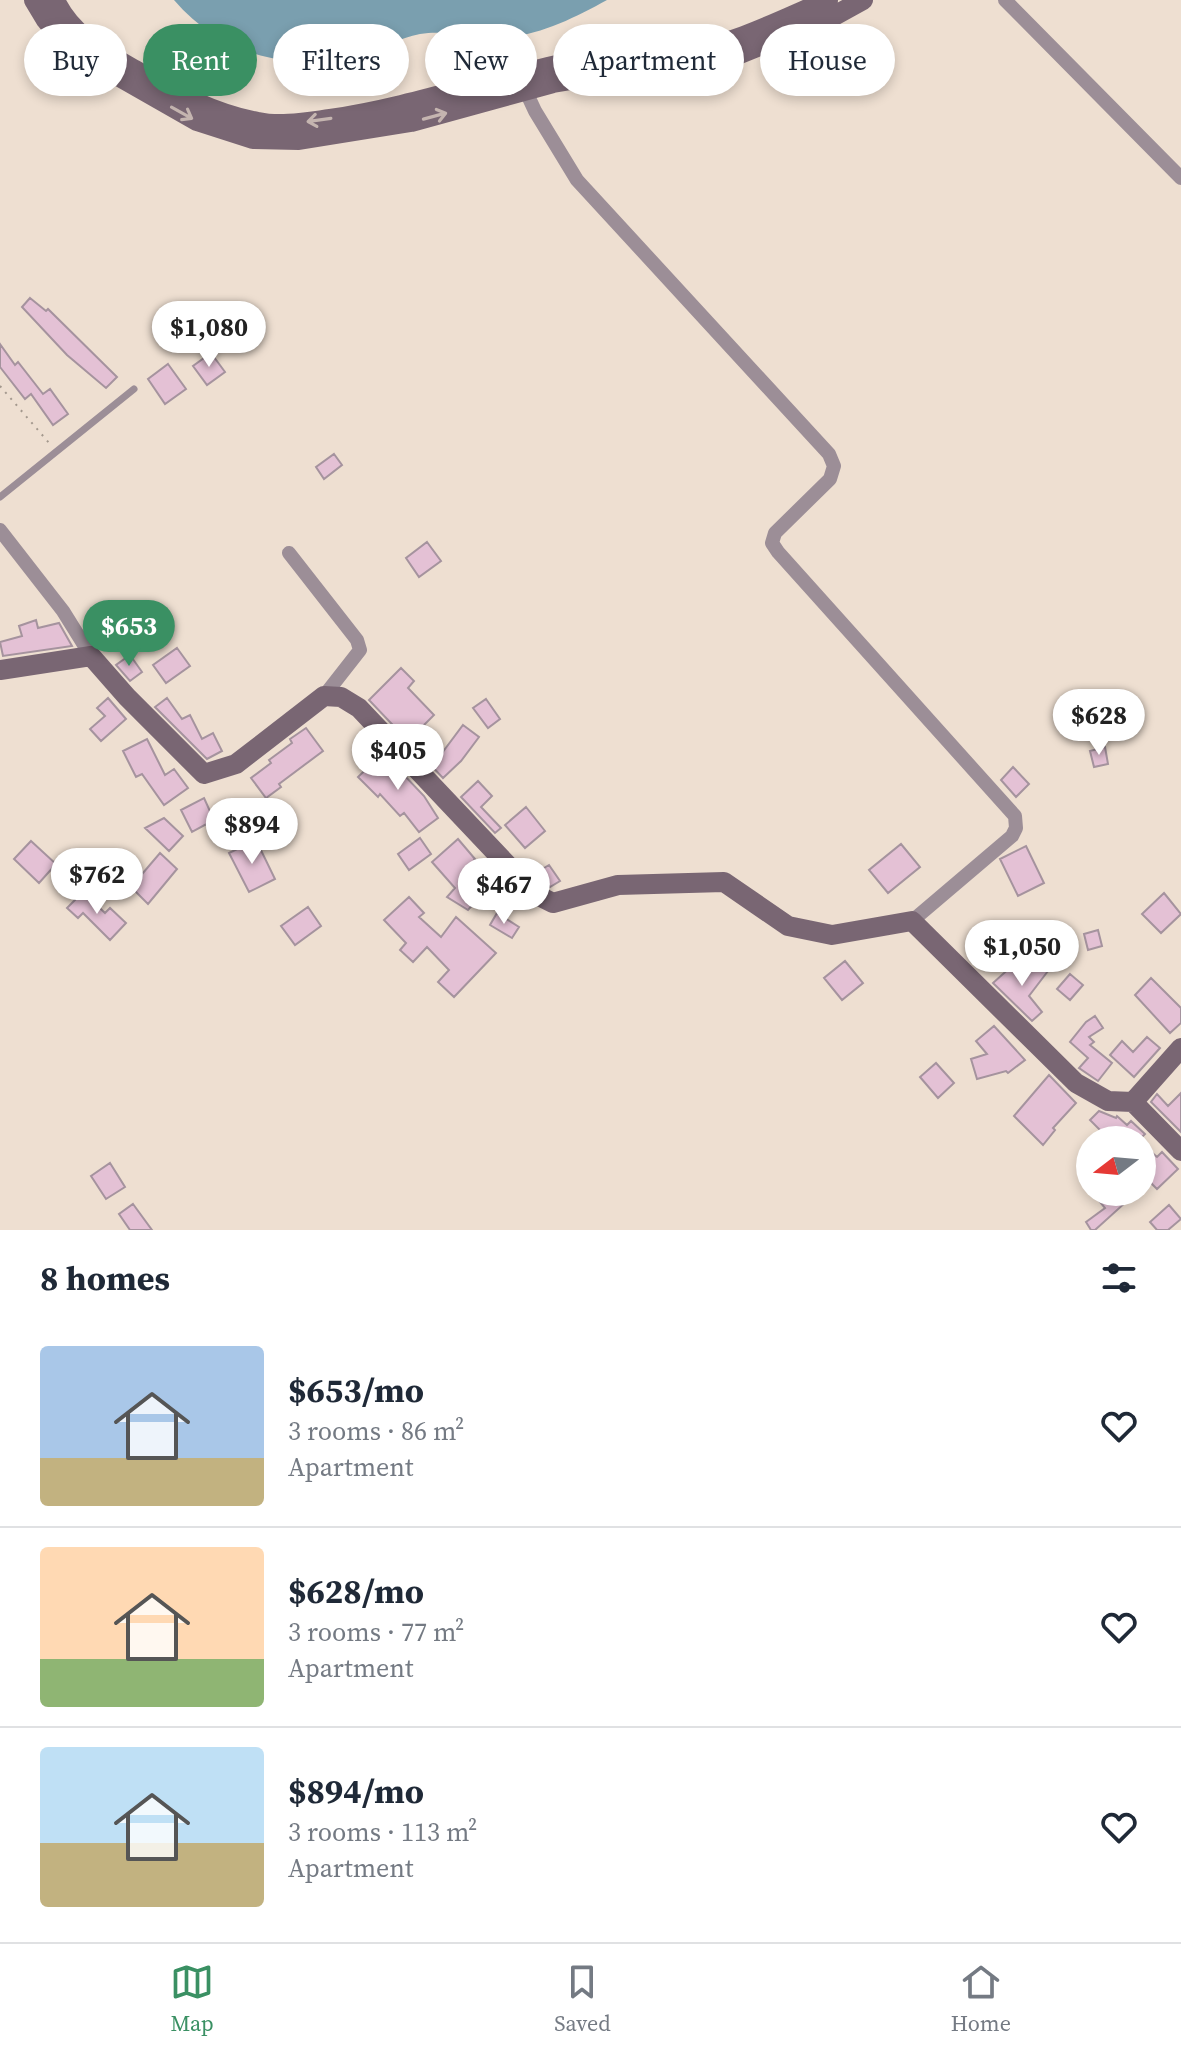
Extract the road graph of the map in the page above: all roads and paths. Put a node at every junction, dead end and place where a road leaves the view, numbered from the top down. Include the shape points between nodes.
1 (34, 0) edge
2 (55, 0) edge
3 (828, 0) edge
4 (863, 0) edge
5 (1005, 0) edge
6 (537, 78) edge
7 (537, 82) edge
8 (454, 96) edge
9 (485, 96) edge
10 (529, 96) edge
11 (1181, 178) edge
12 (0, 386) edge
13 (134, 389) dead end
14 (56, 451) junction
15 (0, 497) edge
16 (0, 530) edge
17 (289, 553) dead end
18 (91, 656) junction
19 (0, 670) edge
20 (324, 696) junction
21 (912, 921) junction
22 (1181, 1048) edge
23 (1133, 1102) junction
24 (1181, 1151) edge

1 -> 9 main road via 69,48 197,121 253,139 299,140 411,122
8 -> 2 main road via 303,122 260,123 209,108 140,73 85,40
3 - 6 main road via 720,44 653,57 596,59
4 - 7 main road via 821,22 692,69
5 - 11 street
10 - 21 street via 577,180 829,454 834,466 830,479 775,533 772,543 1015,816 1012,836
12 - 14 path
13 - 14 lane
14 - 15 lane
16 - 18 street
17 - 20 street via 360,650
18 - 19 main road
18 - 20 main road via 204,774 236,764
20 - 21 main road via 341,697 359,708 535,894 553,903 618,885 724,882 788,926 832,935
21 - 23 main road via 1076,1083 1108,1101
22 - 23 main road
23 - 24 main road

